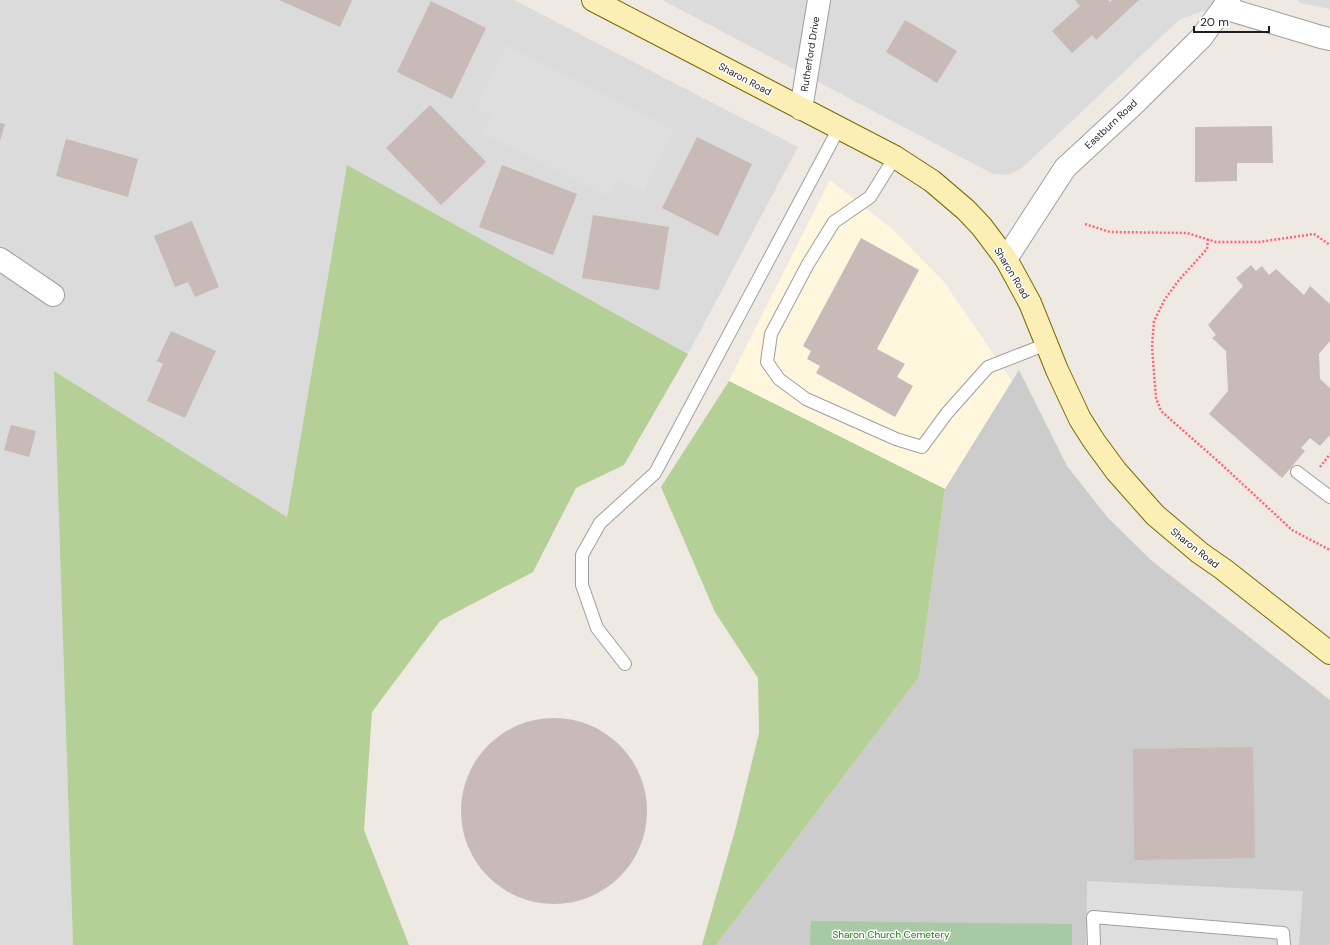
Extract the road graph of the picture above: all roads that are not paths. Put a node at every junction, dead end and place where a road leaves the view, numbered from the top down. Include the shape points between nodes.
1 (593, 0) edge
2 (819, 0) edge
3 (1227, 4) edge
4 (1330, 39) edge
5 (802, 108) junction
6 (839, 128) junction
7 (894, 157) junction
8 (0, 259) edge
9 (1006, 259) junction
10 (53, 295) dead end
11 (1047, 344) junction
12 (1297, 472) dead end
13 (1330, 497) edge
14 (1330, 653) edge
15 (625, 664) dead end
16 (1094, 945) edge
17 (1284, 945) edge

1 - 5 main road, Sharon Road
2 - 5 street, Rutherford Drive
3 - 4 street
3 - 9 street, Eastburn Road via 1202,38 1064,168
5 - 6 main road, Sharon Road
6 - 7 main road, Sharon Road
6 - 15 lane via 655,473 600,523 582,555 582,586 597,628
7 - 9 main road, Sharon Road via 932,181 966,210
7 - 11 lane via 870,197 834,222 808,264 771,334 767,362 779,379 806,399 896,439 922,447 947,413 988,367
8 - 10 street
9 - 11 main road, Sharon Road via 1030,303
11 - 14 main road, Sharon Road via 1080,419 1116,471 1155,515
12 - 13 lane
16 - 17 lane via 1093,917 1283,933

